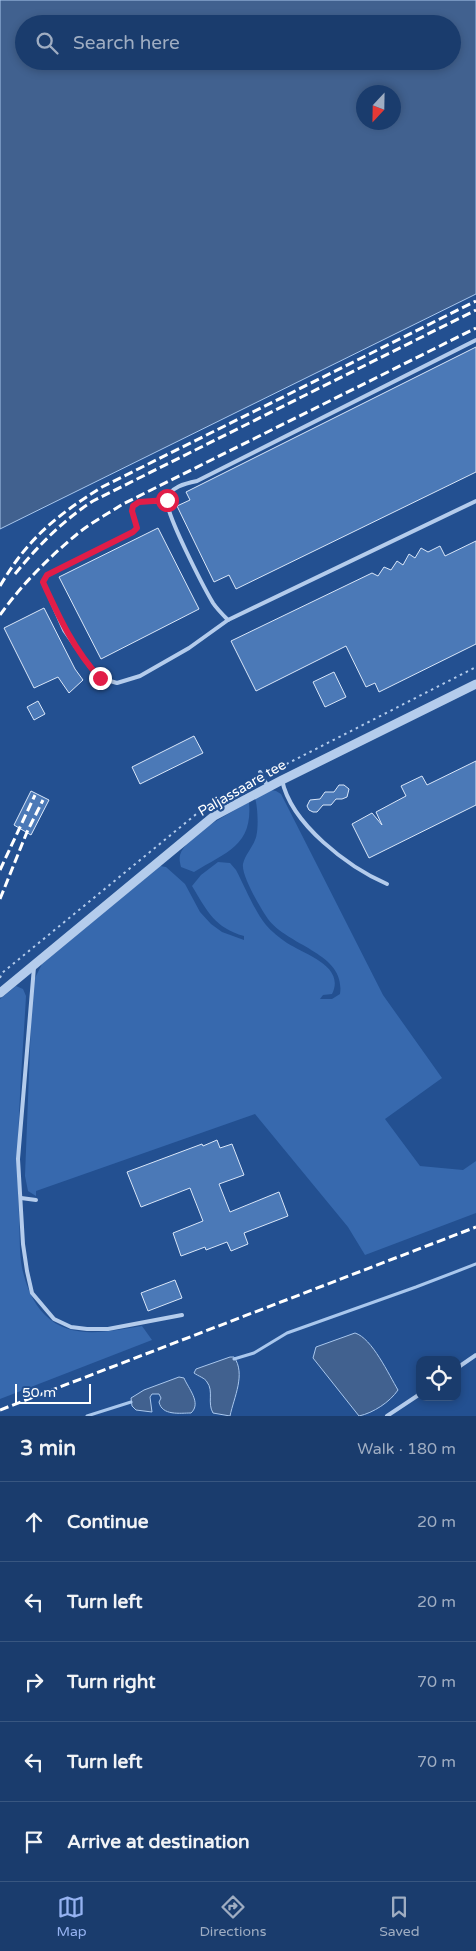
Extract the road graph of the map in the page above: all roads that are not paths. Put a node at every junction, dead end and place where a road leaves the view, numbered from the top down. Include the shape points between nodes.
1 (476, 340) edge
2 (167, 500) junction
3 (476, 501) edge
4 (228, 620) junction
5 (476, 684) edge
6 (260, 772) dead end
7 (282, 780) junction
8 (268, 786) junction
9 (387, 884) dead end
10 (34, 965) junction
11 (0, 993) edge
12 (21, 1198) junction
13 (36, 1200) dead end
14 (182, 1315) dead end
15 (476, 1355) edge
16 (461, 1365) edge
17 (416, 1397) edge
18 (387, 1416) edge

1 - 2 lane via 197,481 181,484
2 - 4 lane via 171,518 214,604
2 - 4 lane via 139,502 132,511 137,528 133,532 47,575 43,582 64,630 100,678 118,683 140,676 165,662
3 - 4 lane
5 - 7 street, Paljassaare tee
6 - 8 lane
7 - 8 street, Paljassaare tee
7 - 9 lane via 295,812 314,832 355,868
8 - 10 street, Paljassaare tee via 214,816
10 - 11 street, Paljassaare tee
10 - 12 lane via 18,1159
12 - 13 lane
12 - 14 lane via 32,1294 54,1319 71,1327 108,1329
15 - 16 lane
17 - 18 lane

